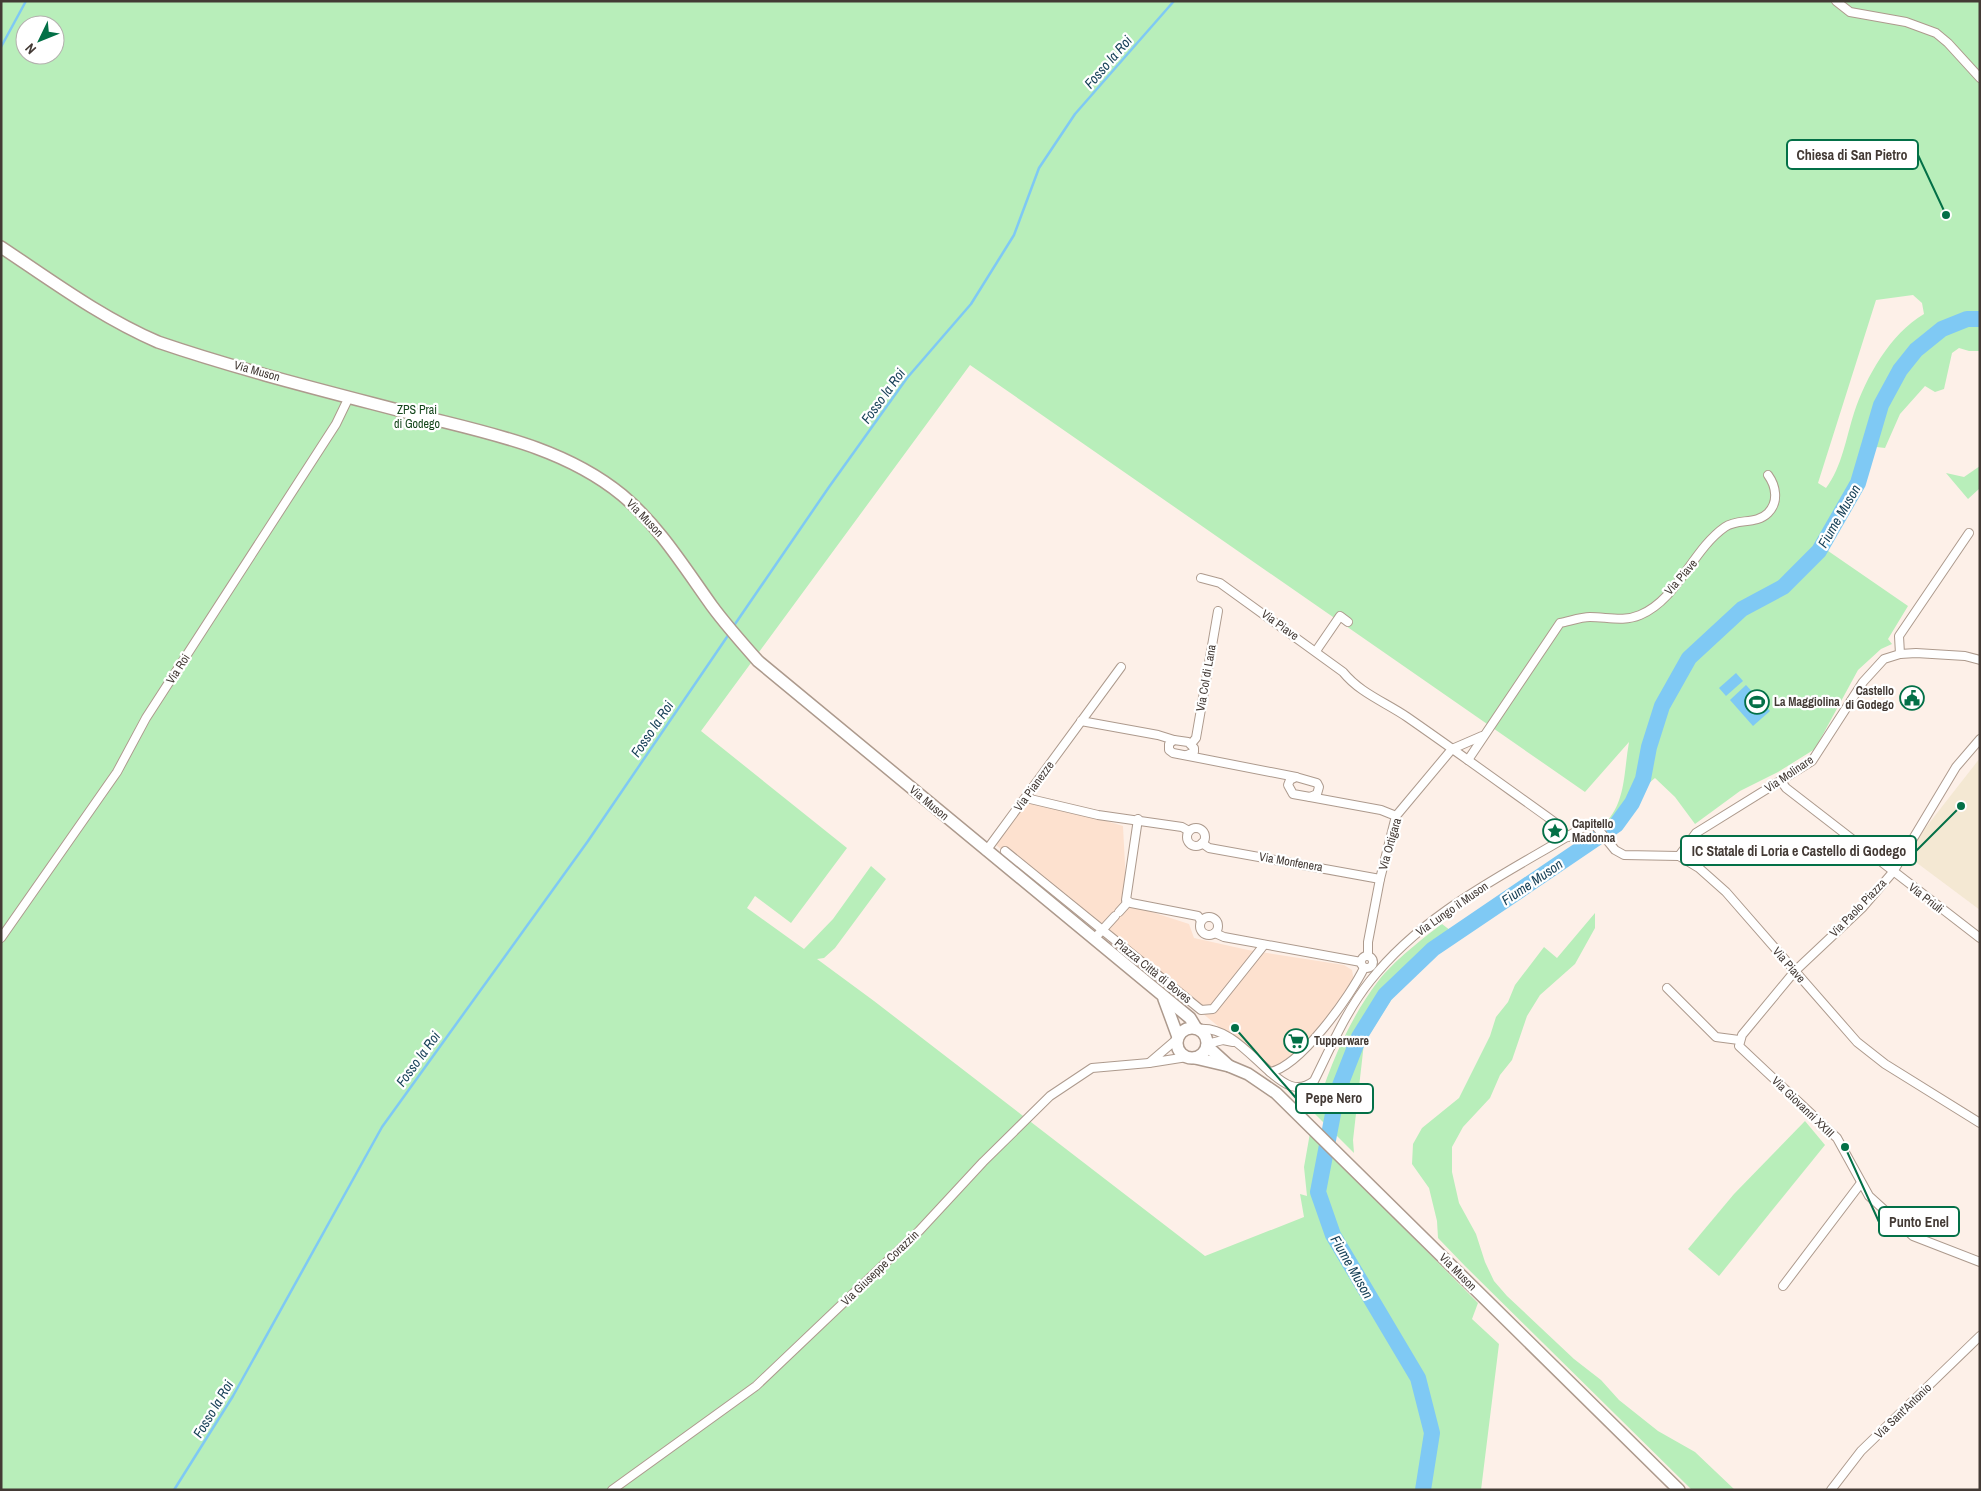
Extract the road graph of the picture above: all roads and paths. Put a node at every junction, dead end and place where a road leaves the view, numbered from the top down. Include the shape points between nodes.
1 (1836, 1) edge
2 (1980, 78) edge
3 (1, 247) edge
4 (349, 397) junction
5 (1768, 475) dead end
6 (1969, 533) dead end
7 (1201, 578) dead end
8 (1218, 611) dead end
9 (1348, 622) dead end
10 (1316, 651) junction
11 (1900, 654) junction
12 (1980, 660) edge
13 (1121, 667) dead end
14 (1081, 721) junction
15 (1482, 735) junction
16 (1980, 739) edge
17 (1172, 742) junction
18 (1452, 749) junction
19 (1191, 750) junction
20 (1468, 760) junction
21 (1281, 775) junction
22 (1296, 777) junction
23 (1781, 780) junction
24 (1288, 785) junction
25 (1318, 791) junction
26 (1310, 797) junction
27 (1026, 798) junction
28 (1325, 799) junction
29 (1396, 816) junction
30 (1138, 819) junction
31 (1188, 831) junction
32 (1568, 837) junction
33 (1202, 843) junction
34 (986, 851) junction
35 (1005, 851) dead end
36 (1679, 856) junction
37 (1893, 872) junction
38 (1025, 875) junction
39 (1380, 879) junction
40 (1128, 902) junction
41 (1201, 920) junction
42 (1102, 930) junction
43 (1216, 933) junction
44 (1, 938) edge
45 (1980, 938) edge
46 (1094, 939) junction
47 (1264, 945) junction
48 (1362, 965) junction
49 (1795, 971) junction
50 (1668, 988) dead end
51 (1162, 995) junction
52 (1197, 1028) junction
53 (1178, 1038) junction
54 (1739, 1040) junction
55 (1234, 1043) junction
56 (1207, 1045) junction
57 (1191, 1058) junction
58 (1148, 1063) junction
59 (1229, 1066) junction
60 (1270, 1072) junction
61 (1309, 1085) junction
62 (1296, 1112) junction
63 (1980, 1123) edge
64 (1861, 1183) junction
65 (1980, 1262) edge
66 (1783, 1286) dead end
67 (1980, 1336) edge
68 (612, 1490) edge
69 (1679, 1490) edge
70 (1831, 1490) edge

1 - 2 street via 1850,12 1906,22 1936,33
3 - 4 main road, Via Muson via 89,306 143,336 180,350
4 - 34 main road, Via Muson via 520,442 582,468 622,494 653,524 735,636 780,680
4 - 44 street, Via Roi via 336,424 146,718 117,772
5 - 15 street, Via Piave via 1775,502 1768,513 1760,519 1726,526 1657,604 1626,619 1588,616 1560,623
6 - 11 street via 1899,636
7 - 10 street, Via Piave via 1220,583
8 - 19 street, Via Col di Lana via 1196,738
9 - 10 street via 1340,616
10 - 18 street, Via Piave via 1343,672 1353,685 1405,715
11 - 12 street, Via Molinare via 1965,656
11 - 23 street, Via Molinare via 1884,660 1873,669 1818,755
13 - 14 street, Via Pianezze
14 - 17 street via 1158,735
14 - 27 street, Via Pianezze
15 - 18 street
15 - 20 street, Via Piave
16 - 37 street, Via Paolo Piazza via 1956,767
17 - 19 street
17 - 19 street via 1169,750 1173,753
18 - 20 street, Via Piave
18 - 29 street, Via Ortigara
19 - 21 street via 1199,759
20 - 32 street, Via Piave via 1553,821
21 - 22 street
21 - 24 street
22 - 24 street
22 - 25 street via 1313,781
23 - 36 street, Via Molinare via 1696,833
23 - 37 street, Via Priuli via 1786,788
24 - 26 street via 1293,794
25 - 26 street
25 - 28 street
26 - 28 street
27 - 30 street via 1098,815
27 - 34 street, Via Pianezze
28 - 29 street
29 - 39 street, Via Ortigara
30 - 31 street
30 - 40 street via 1126,896
31 - 33 street, Via Monfenera via 1186,837 1191,845
31 - 33 street via 1194,828 1204,832
32 - 36 street, Via Lungo il Muson via 1594,824 1615,850 1624,855
32 - 61 street, Via Lungo il Muson via 1451,907 1401,946 1354,1003
33 - 39 street, Via Monfenera via 1209,848
34 - 38 main road, Via Muson
35 - 38 street, Piazza Città di Boves
36 - 49 street, Via Piave via 1699,868 1726,892
37 - 45 street, Via Priuli
37 - 49 street, Via Paolo Piazza via 1863,907
38 - 42 street, Piazza Città di Boves
38 - 46 main road, Via Muson
39 - 48 street, Via Ortigara via 1368,942 1372,965
40 - 41 street via 1198,916
40 - 42 street, Piazza Città di Boves
41 - 43 street via 1200,930 1204,934
41 - 43 street via 1210,917 1215,920
42 - 46 street, Piazza Città di Boves
42 - 47 street, Piazza Città di Boves via 1201,1010 1213,1009
43 - 47 street
46 - 51 main road, Via Muson
47 - 48 street
48 - 60 street via 1349,995 1301,1053 1287,1066
49 - 54 street
49 - 63 street, Via Piave via 1857,1042 1885,1064
50 - 54 street via 1716,1037
51 - 52 main road, Via Muson
51 - 53 main road, Via Muson
52 - 53 main road via 1185,1029
52 - 55 street via 1209,1028 1225,1034
52 - 56 main road, Via Muson via 1206,1037
53 - 57 main road, Via Muson via 1179,1051
53 - 58 street
54 - 64 street, Via Giovanni XXIII via 1739,1046 1836,1138
55 - 56 street via 1223,1040
55 - 60 street
56 - 57 main road via 1203,1054
56 - 59 main road, Via Muson
57 - 58 street, Via Giuseppe Corazzin
57 - 59 main road, Via Muson
58 - 68 street, Via Giuseppe Corazzin via 1092,1068 1050,1096 919,1231 756,1386
59 - 62 main road, Via Muson via 1261,1081
60 - 61 street via 1291,1087
61 - 62 street, Via Lungo il Muson
62 - 69 main road, Via Muson
64 - 65 street, Via Giovanni XXIII via 1868,1196 1913,1236
64 - 66 street
67 - 70 street, Via Sant'Antonio via 1862,1451

